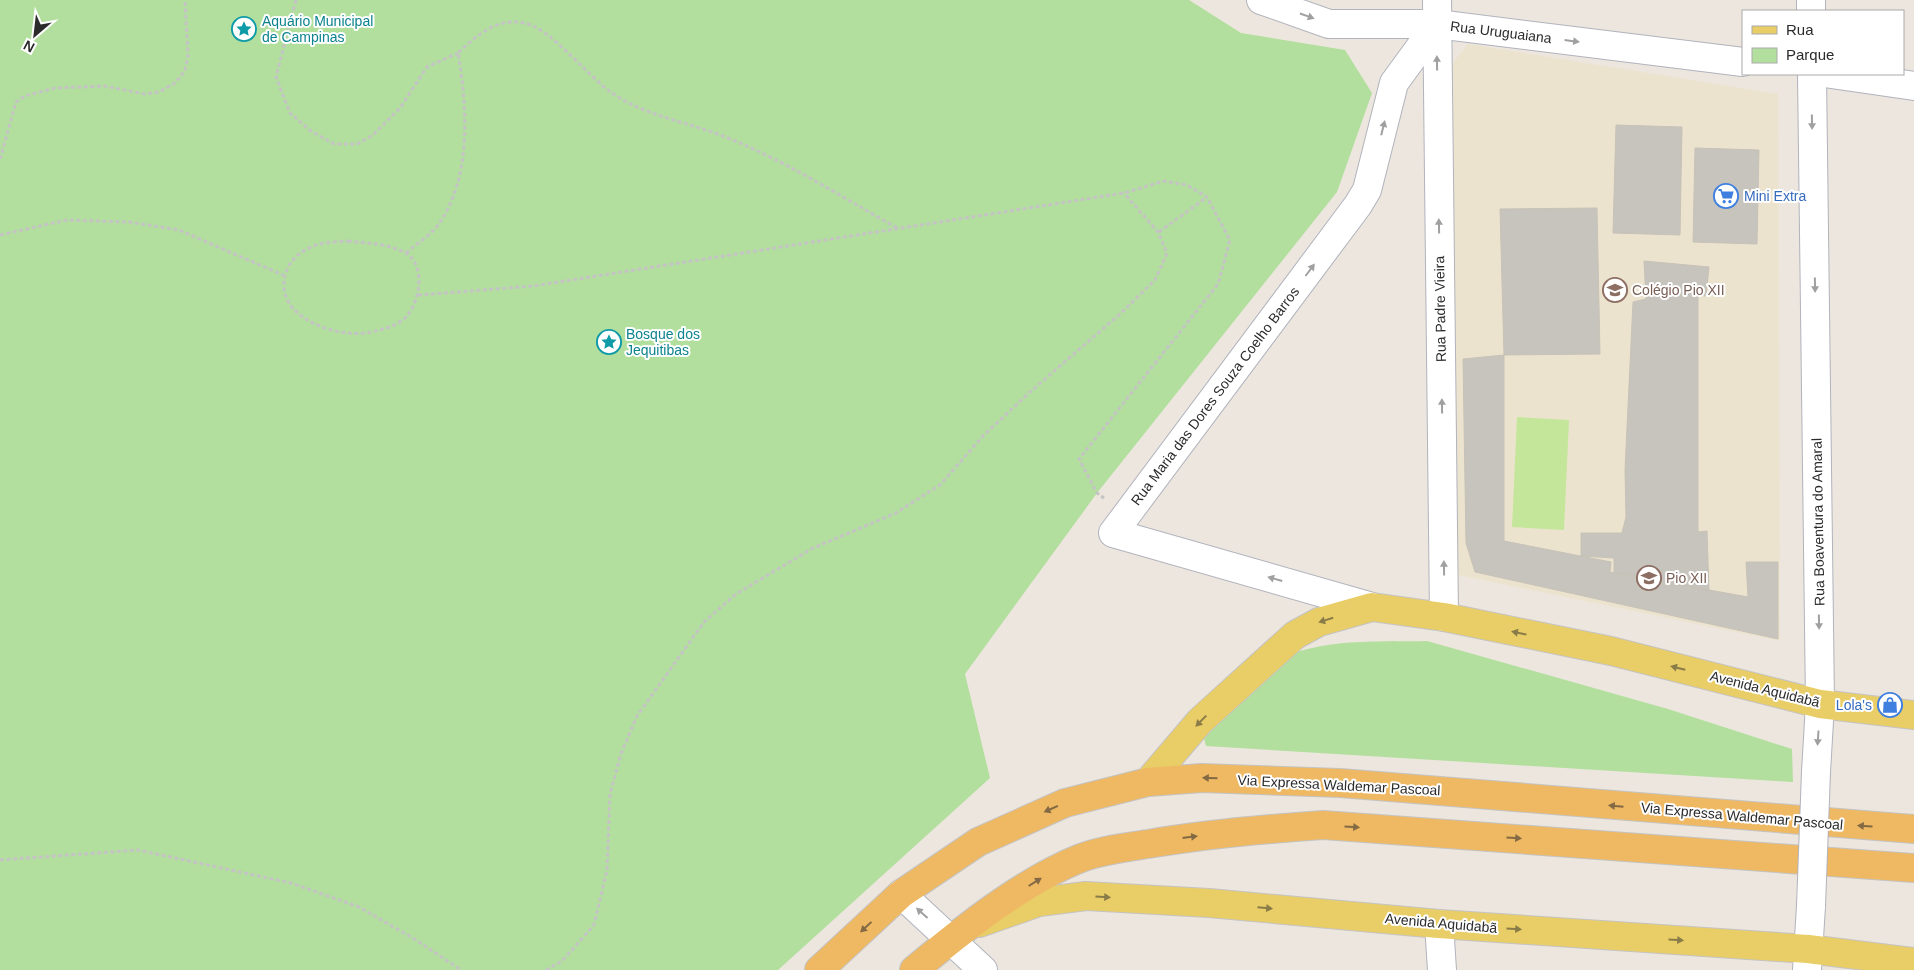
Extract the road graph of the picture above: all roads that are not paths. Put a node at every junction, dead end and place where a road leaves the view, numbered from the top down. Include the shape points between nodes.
1 (1261, 0) edge
2 (1437, 12) edge
3 (1742, 62) edge
4 (1812, 75) edge
5 (1838, 75) edge
6 (1914, 86) edge
7 (1372, 607) junction
8 (1444, 617) junction
9 (1820, 704) junction
10 (1914, 716) edge
11 (1148, 782) junction
12 (1914, 829) edge
13 (1914, 868) edge
14 (902, 894) junction
15 (1439, 924) junction
16 (961, 932) junction
17 (1807, 960) edge
18 (1914, 962) edge
19 (819, 970) edge
20 (914, 970) edge
21 (983, 970) edge
22 (1442, 970) edge

1 -> 2 main road, Rua Uruguaiana via 1329,24
2 -> 3 main road, Rua Uruguaiana
7 -> 2 main road, Rua Maria das Dores Souza Coelho Barros via 1113,533 1367,190 1394,83
8 -> 2 main road, Rua Padre Vieira
4 -> 9 main road, Rua Boaventura do Amaral
5 - 6 main road
7 - 8 main road, Avenida Aquidabã
7 -> 11 main road, Avenida Aquidabã via 1319,622 1295,635 1200,721
9 -> 8 main road, Avenida Aquidabã via 1611,651
9 - 10 main road, Avenida Aquidabã
9 -> 17 main road, Rua Boaventura do Amaral, bridge
12 -> 11 highway, Via Expressa Waldemar Pascoal via 1340,783 1202,778
11 -> 14 highway, Via Expressa Waldemar Pascoal via 1065,803 978,842
16 -> 13 highway via 1038,879 1082,858 1179,839 1322,825
16 -> 14 main road
14 -> 19 highway, Via Expressa Waldemar Pascoal
16 -> 15 main road, Avenida Aquidabã via 1039,902 1086,896
15 -> 17 main road, Avenida Aquidabã
15 - 22 main road
16 - 20 highway
16 - 21 main road
17 - 18 main road, Avenida Aquidabã

